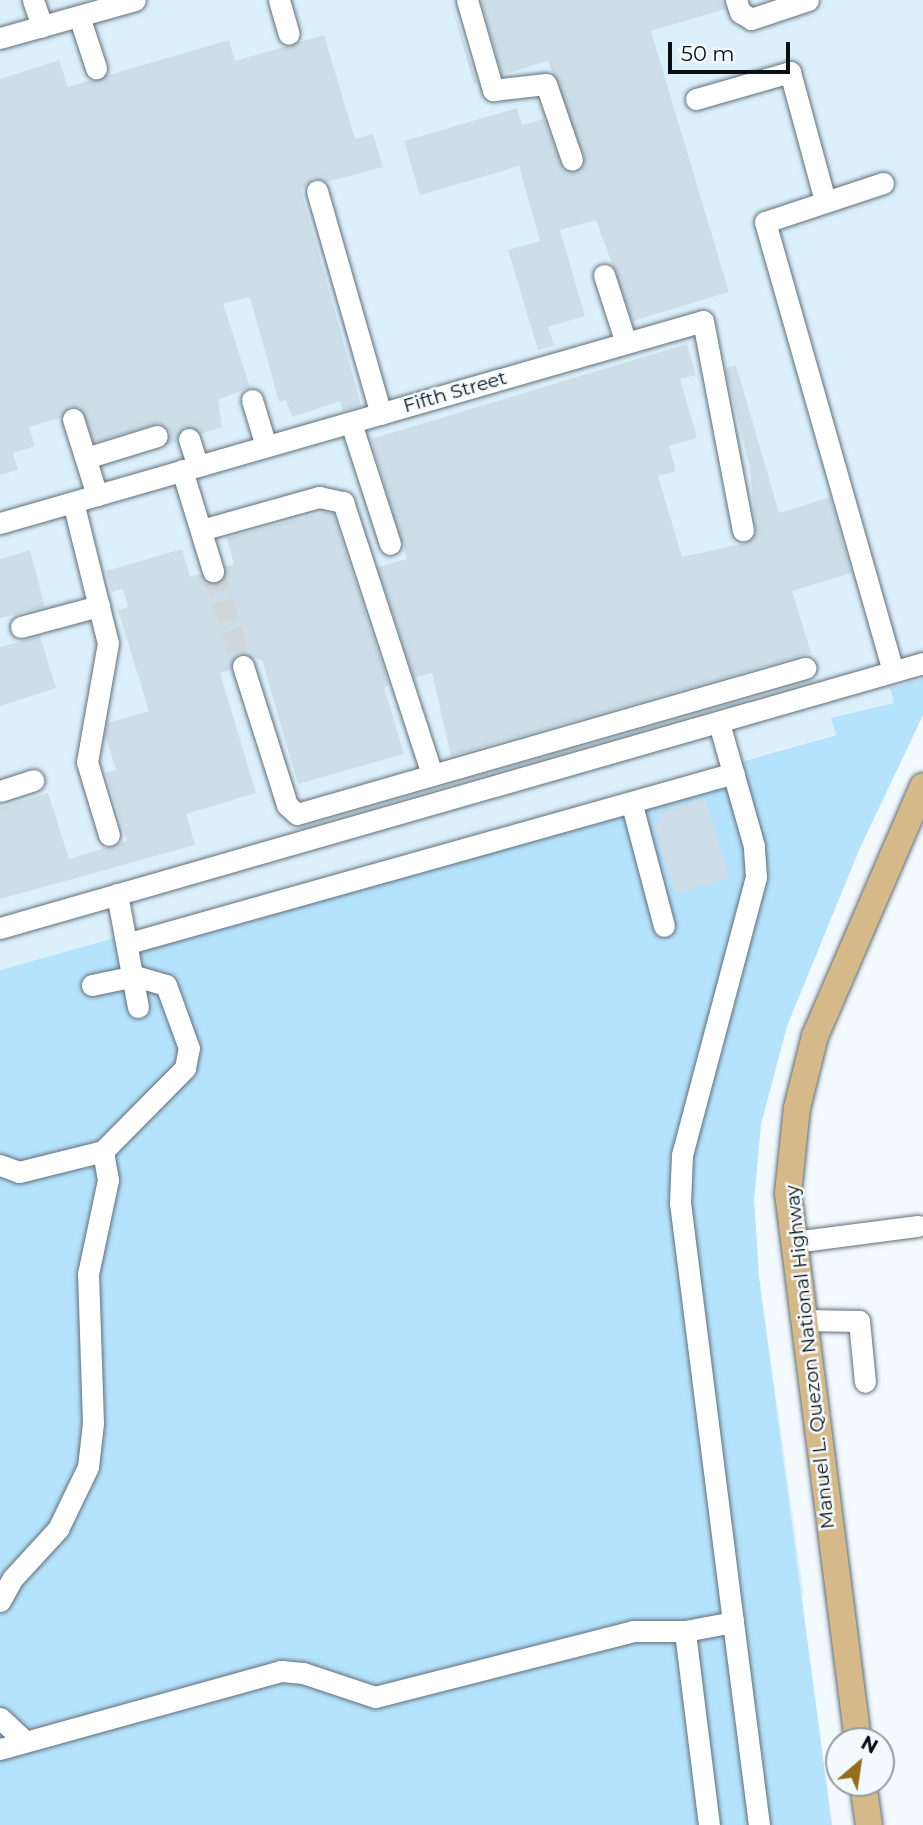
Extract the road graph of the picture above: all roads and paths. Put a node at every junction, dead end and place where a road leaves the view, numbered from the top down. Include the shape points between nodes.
1 (33, 0) edge
2 (135, 0) edge
3 (279, 0) edge
4 (467, 0) edge
5 (736, 0) edge
6 (808, 0) edge
7 (79, 16) junction
8 (42, 26) junction
9 (289, 34) dead end
10 (0, 38) edge
11 (96, 68) dead end
12 (696, 99) dead end
13 (572, 160) dead end
14 (883, 183) dead end
15 (317, 191) dead end
16 (825, 201) junction
17 (604, 275) dead end
18 (626, 343) junction
19 (252, 400) dead end
20 (381, 414) junction
21 (73, 419) dead end
22 (351, 423) junction
23 (157, 436) dead end
24 (189, 439) dead end
25 (266, 446) junction
26 (86, 458) junction
27 (190, 468) junction
28 (97, 495) junction
29 (73, 502) junction
30 (0, 523) edge
31 (201, 530) junction
32 (743, 530) dead end
33 (390, 544) dead end
34 (213, 571) tunnel mouth
35 (99, 606) junction
36 (20, 627) dead end
37 (923, 663) edge
38 (243, 666) tunnel mouth
39 (805, 668) dead end
40 (893, 671) junction
41 (719, 723) junction
42 (734, 773) junction
43 (432, 775) junction
44 (33, 780) dead end
45 (923, 786) edge
46 (0, 791) edge
47 (632, 805) junction
48 (108, 835) dead end
49 (117, 894) junction
50 (664, 926) dead end
51 (0, 928) edge
52 (129, 943) junction
53 (135, 976) junction
54 (92, 985) dead end
55 (138, 1007) dead end
56 (103, 1151) junction
57 (0, 1165) edge
58 (918, 1226) dead end
59 (794, 1242) junction
60 (803, 1320) junction
61 (865, 1382) dead end
62 (0, 1601) edge
63 (733, 1622) junction
64 (685, 1631) junction
65 (0, 1717) edge
66 (856, 1727) edge
67 (25, 1741) junction
68 (0, 1749) edge
69 (865, 1797) edge
70 (709, 1825) edge
71 (759, 1825) edge
72 (869, 1825) edge

1 - 8 street
2 - 7 street
3 - 9 street
4 - 13 street via 493,89 546,84
5 - 6 street via 740,12 751,19
7 - 8 street
7 - 11 street
8 - 10 street
12 - 16 street via 790,72
14 - 16 street
15 - 20 street
16 - 40 street via 767,219 766,234
17 - 18 street
18 - 20 street, Fifth Street
18 - 32 street, Fifth Street via 703,321
19 - 25 street
20 - 22 street, Fifth Street
21 - 26 street
22 - 25 street, Fifth Street
22 - 33 street
23 - 26 street
24 - 27 street
25 - 27 street, Fifth Street
26 - 28 street
27 - 28 street, Fifth Street
27 - 31 street
28 - 29 street, Fifth Street
29 - 30 street, Fifth Street
29 - 35 street
31 - 34 street
31 - 43 street via 319,497 343,502
35 - 36 street
35 - 48 street via 108,643 87,762
37 - 40 street
38 - 43 street via 292,812
39 - 43 street
40 - 41 street
41 - 42 street
41 - 49 street
42 - 47 street
42 - 63 street via 754,846 756,877 682,1155 680,1203
44 - 46 street
45 - 59 main road, Manuel L. Quezon National Highway via 814,1037 797,1108 788,1193
47 - 50 street
47 - 52 street
49 - 51 street
49 - 52 street
52 - 53 street
53 - 54 street
53 - 55 street
53 - 56 street via 159,981 173,994 190,1058
56 - 57 street via 19,1172
56 - 62 street via 108,1180 88,1274 93,1423 88,1467 58,1529 13,1578
58 - 59 street
59 - 60 main road, Manuel L. Quezon National Highway
60 - 61 street via 859,1321
60 - 66 main road, Manuel L. Quezon National Highway
63 - 64 street
63 - 71 street
64 - 67 street via 633,1631 375,1697 303,1673 281,1671
64 - 70 street
65 - 67 street
67 - 68 street
69 - 72 main road

